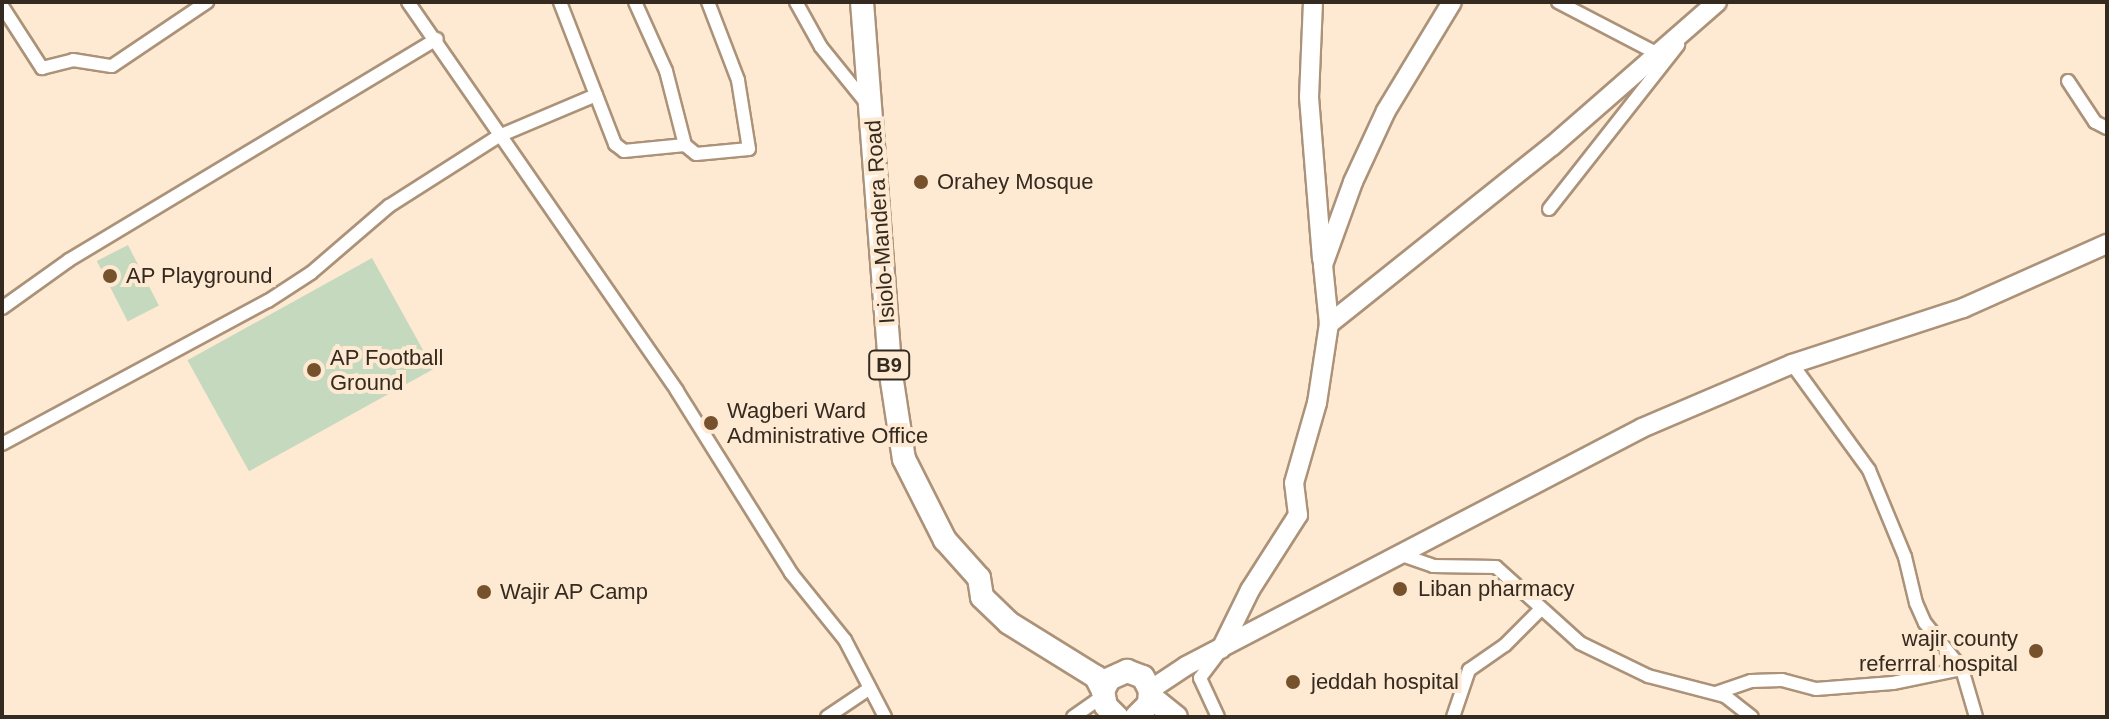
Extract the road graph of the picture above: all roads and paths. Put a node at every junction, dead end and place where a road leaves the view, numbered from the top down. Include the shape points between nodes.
1 (207, 2) edge
2 (408, 2) edge
3 (560, 2) edge
4 (635, 2) edge
5 (708, 2) edge
6 (796, 2) edge
7 (862, 2) edge
8 (1313, 2) edge
9 (1452, 2) edge
10 (1558, 2) edge
11 (3, 4) edge
12 (1708, 9) edge
13 (437, 39) junction
14 (1658, 54) junction
15 (2068, 81) dead end
16 (596, 95) junction
17 (873, 110) junction
18 (2107, 128) edge
19 (499, 136) junction
20 (685, 145) junction
21 (1549, 209) dead end
22 (2107, 244) edge
23 (1323, 265) junction
24 (2, 308) edge
25 (1329, 324) junction
26 (1792, 364) junction
27 (2, 444) edge
28 (1399, 554) junction
29 (1539, 611) junction
30 (1221, 649) junction
31 (1070, 659) junction
32 (1962, 669) junction
33 (1140, 683) junction
34 (867, 690) junction
35 (1713, 695) junction
36 (1106, 707) edge
37 (827, 717) edge
38 (885, 717) edge
39 (1073, 717) edge
40 (1136, 717) edge
41 (1176, 717) edge
42 (1218, 717) edge
43 (1453, 717) edge
44 (1752, 717) edge
45 (1976, 717) edge

1 - 11 street via 112,66 73,60 42,68
2 - 13 street
3 - 16 street
4 - 20 street via 670,83
5 - 20 street via 738,80 749,149 696,154
6 - 17 street via 821,47
7 - 17 highway, Isiolo-Mandera Road / B9
8 - 23 street via 1309,97
9 - 23 street via 1386,111
10 - 14 street
12 - 14 street
12 - 21 street
13 - 19 street
13 - 24 street via 69,260
14 - 25 street
15 - 18 street via 2088,114
16 - 19 street
16 - 20 street via 615,144 624,151
17 - 31 highway, Isiolo-Mandera Road / B9 via 890,368 904,459 945,540 979,578 982,597 1009,623
19 - 27 street via 389,206 311,273 268,301
19 - 34 street via 677,391 791,573 845,640
22 - 26 street via 1963,308
23 - 25 street
25 - 30 street via 1317,403 1294,483 1298,515 1250,590
26 - 28 street via 1642,428
26 - 32 street via 1869,470 1925,623
28 - 29 street via 1433,566 1496,567
28 - 30 street
29 - 35 street via 1580,643 1648,676
29 - 43 street via 1469,670
30 - 33 street
30 - 42 street via 1200,678
31 - 33 highway, Isiolo-Mandera Road / B9
31 - 36 highway, Isiolo-Mandera Road / B9 via 1096,677
32 - 35 street via 1893,683 1816,689 1782,680 1751,681
32 - 45 street
33 - 36 highway
33 - 40 highway
33 - 41 highway, Isiolo-Mandera Road / B9
34 - 37 street
34 - 38 street
35 - 44 street via 1725,696
36 - 39 street

